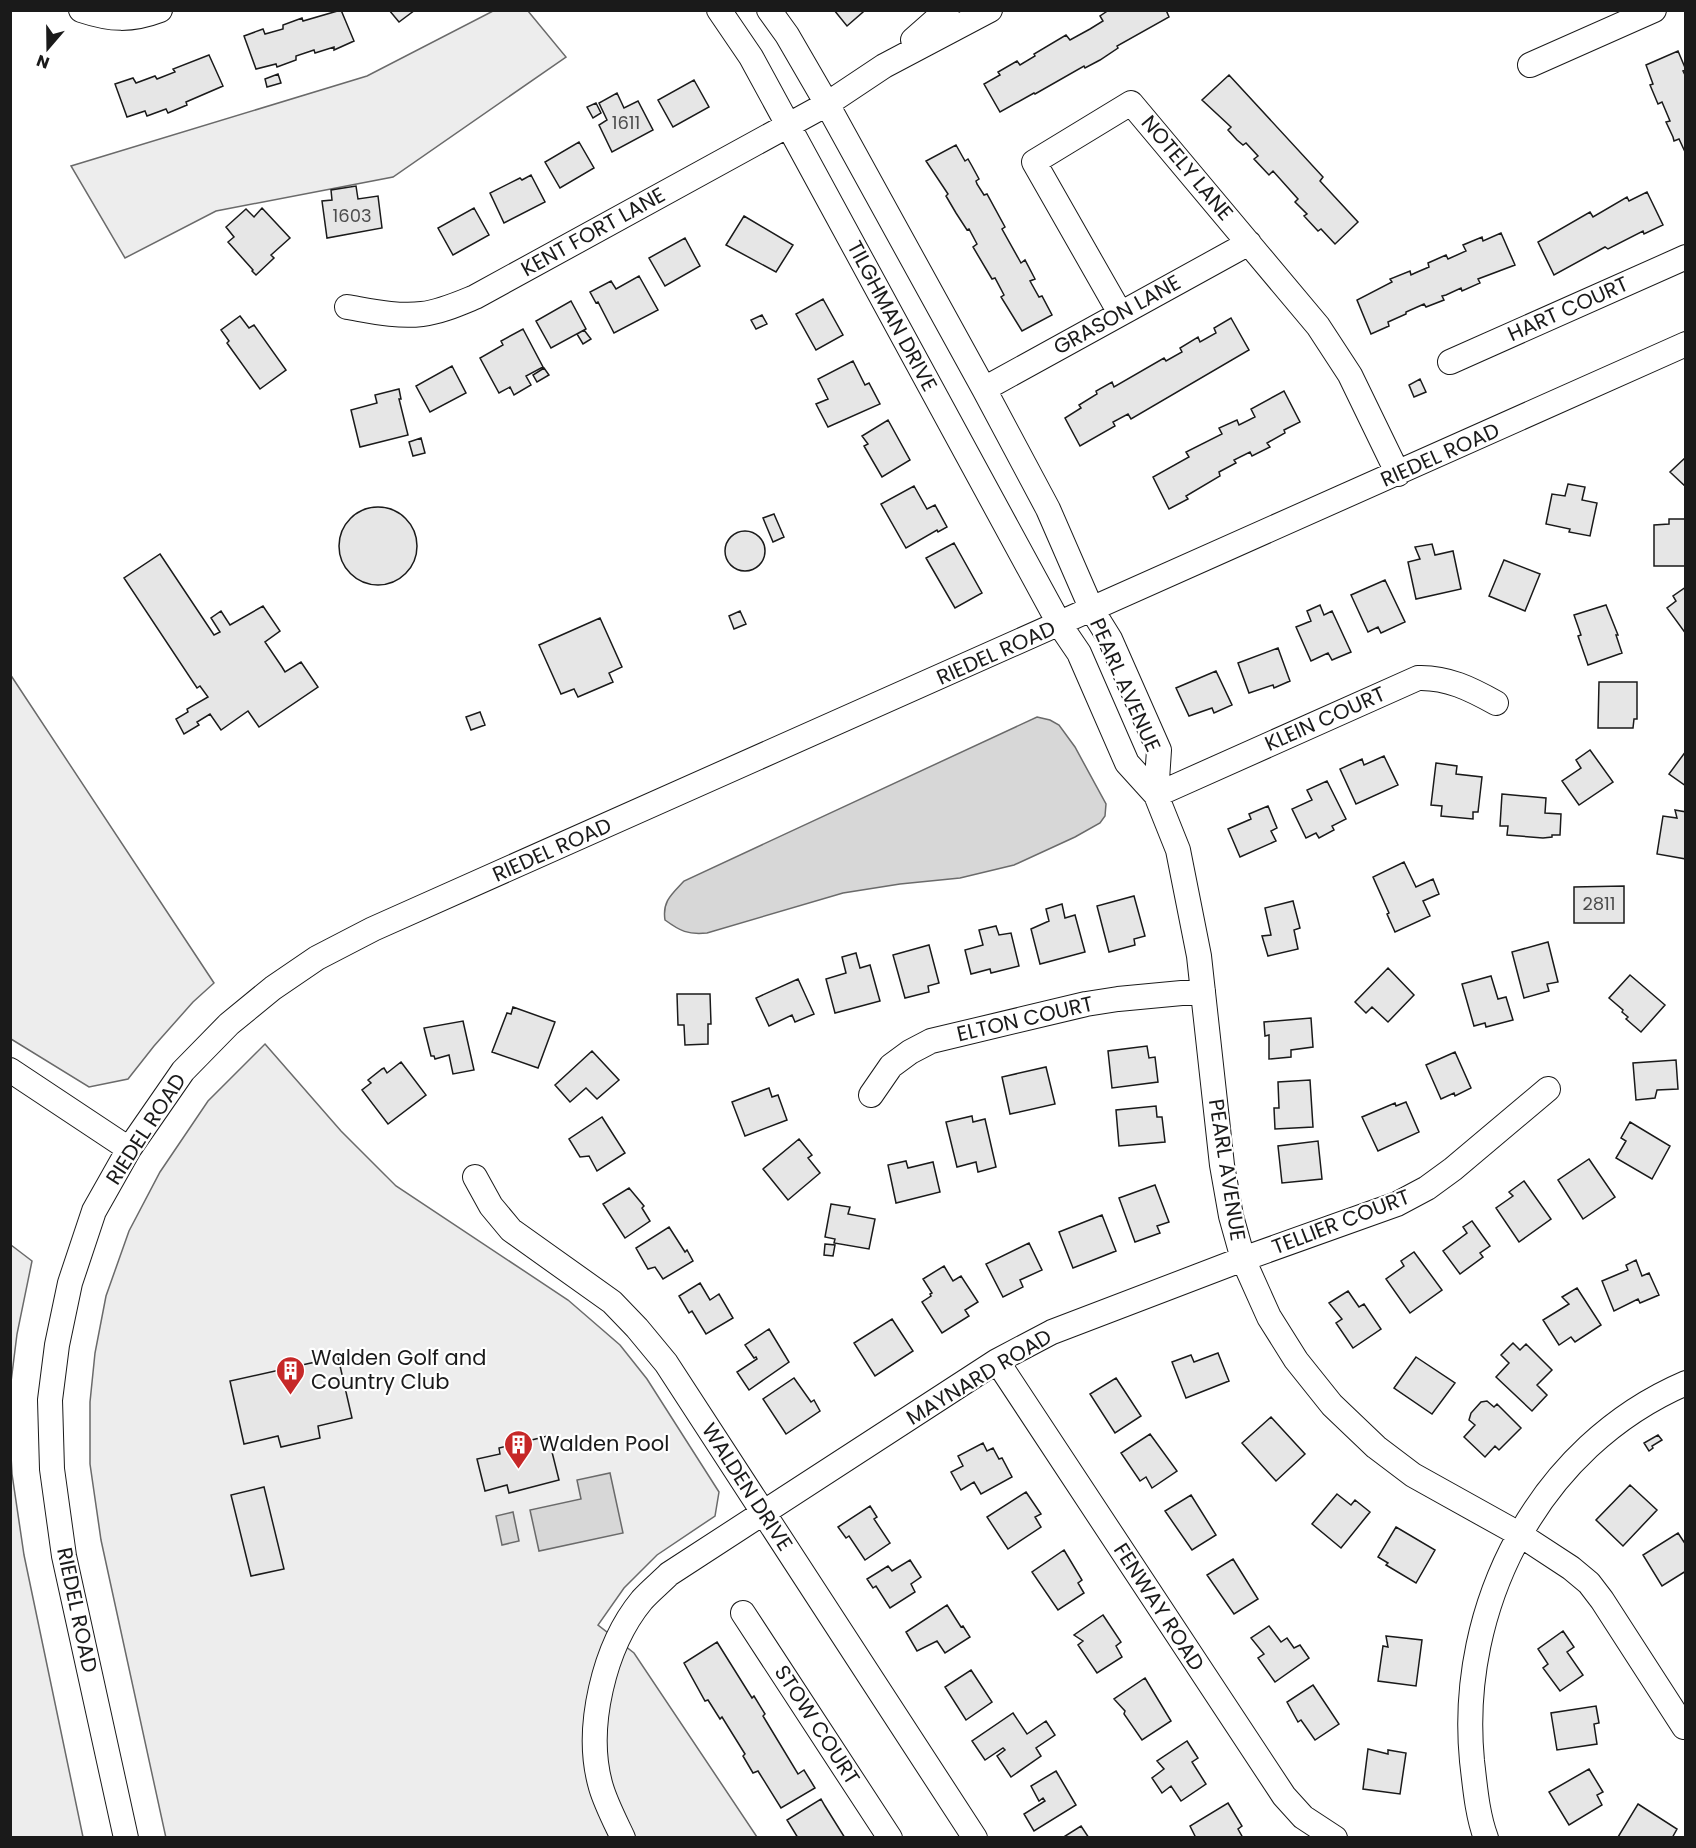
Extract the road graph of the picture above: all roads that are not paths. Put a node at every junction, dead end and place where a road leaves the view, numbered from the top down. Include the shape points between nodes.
1 (81, 10) edge
2 (160, 10) edge
3 (719, 10) edge
4 (769, 10) edge
5 (947, 10) edge
6 (990, 10) edge
7 (1654, 10) edge
8 (1530, 65) dead end
9 (884, 66) junction
10 (827, 104) junction
11 (789, 126) junction
12 (1249, 243) junction
13 (1686, 257) edge
14 (347, 307) dead end
15 (1120, 313) junction
16 (1686, 344) edge
17 (1450, 362) dead end
18 (984, 389) junction
19 (1398, 474) junction
20 (1092, 610) junction
21 (1060, 624) junction
22 (1496, 703) dead end
23 (1156, 795) junction
24 (1203, 991) junction
25 (10, 1070) edge
26 (1548, 1089) dead end
27 (871, 1095) dead end
28 (129, 1149) junction
29 (475, 1177) dead end
30 (1243, 1259) junction
31 (997, 1361) junction
32 (1686, 1383) edge
33 (764, 1512) junction
34 (1519, 1534) junction
35 (743, 1613) dead end
36 (1684, 1727) dead end
37 (1480, 1836) edge
38 (126, 1838) edge
39 (623, 1838) edge
40 (891, 1838) edge
41 (975, 1838) edge
42 (1335, 1838) edge

1 - 2 street via 104,18 141,18
3 - 11 street, TILGHMAN DRIVE via 751,57
4 - 10 street
5 - 9 street
6 - 9 street
7 - 8 street
9 - 10 street, KENT FORT LANE
10 - 11 street, KENT FORT LANE
10 - 18 street
11 - 14 street, KENT FORT LANE via 475,297 446,309 399,315
11 - 21 street, TILGHMAN DRIVE
12 - 15 street, GRASON LANE
12 - 15 street, NOTELY LANE via 1131,103 1034,162
12 - 19 street, NOTELY LANE via 1318,326 1343,365
13 - 17 street, HART COURT
15 - 18 street, GRASON LANE
16 - 19 street, RIEDEL ROAD
18 - 20 street via 1048,509
19 - 20 street, RIEDEL ROAD
20 - 21 street, RIEDEL ROAD
20 - 23 street, PEARL AVENUE via 1110,639 1159,750
21 - 23 street, PEARL AVENUE via 1079,653 1127,763
21 - 28 street, RIEDEL ROAD via 374,929 317,958 229,1024 183,1071
22 - 23 street, KLEIN COURT via 1454,683 1418,678
23 - 24 street, PEARL AVENUE via 1178,850
24 - 27 street, ELTON COURT via 1086,1004 931,1041 891,1066
24 - 30 street, PEARL AVENUE via 1222,1165
25 - 28 street
26 - 30 street, TELLIER COURT via 1427,1188 1397,1204
28 - 38 street, RIEDEL ROAD via 94,1211 69,1283 50,1400 52,1469 64,1556
29 - 33 street, WALDEN DRIVE via 491,1206 511,1230 612,1302 638,1328 666,1363
30 - 31 street, MAYNARD ROAD via 1052,1332
30 - 34 street, PEARL AVENUE via 1275,1326 1332,1405 1376,1447 1413,1475
31 - 33 street, MAYNARD ROAD
31 - 42 street, FENWAY ROAD via 1284,1796 1303,1817
32 - 34 street via 1611,1425 1566,1468
33 - 39 street, MAYNARD ROAD via 669,1574 642,1600 621,1634 603,1676 596,1757 601,1786
33 - 41 street, WALDEN DRIVE
34 - 36 street, PEARL AVENUE via 1589,1583
34 - 37 street via 1498,1578 1481,1630 1473,1679 1469,1732
35 - 40 street, STOW COURT

